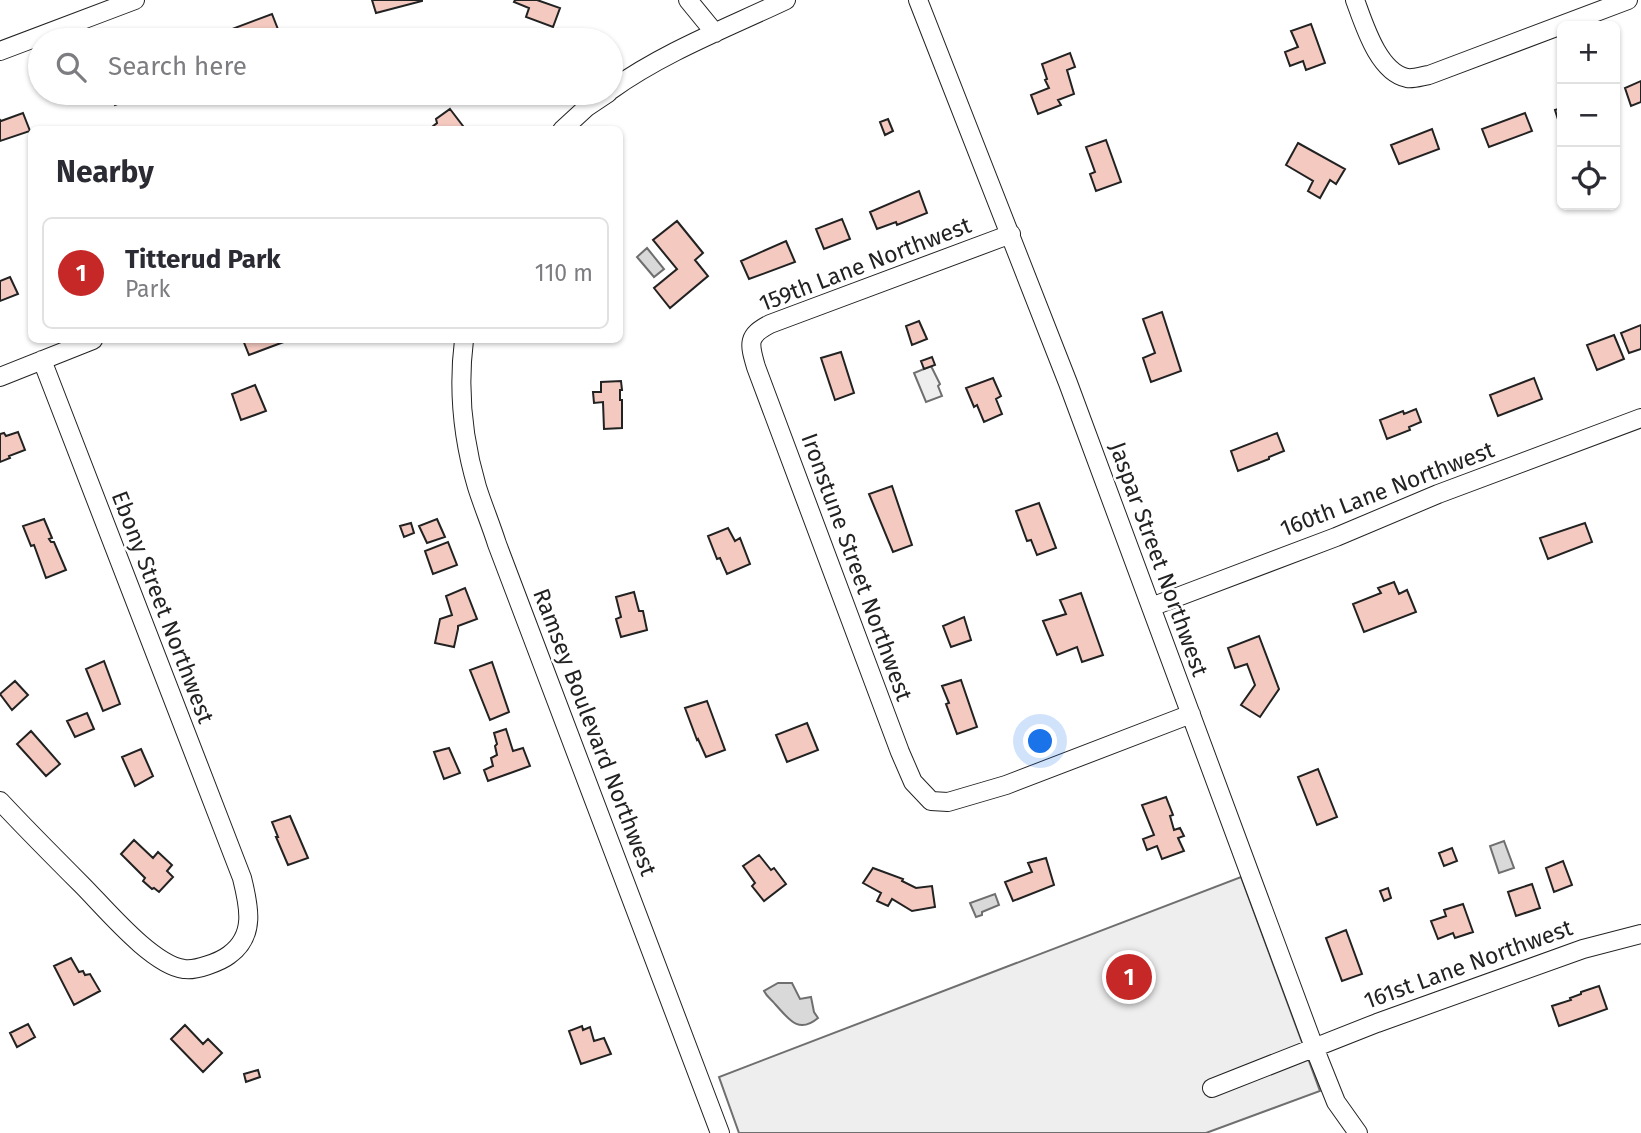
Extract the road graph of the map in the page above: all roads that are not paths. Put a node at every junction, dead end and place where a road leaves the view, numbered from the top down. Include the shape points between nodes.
1 (135, 0) edge
2 (688, 0) edge
3 (786, 0) edge
4 (918, 0) edge
5 (1355, 0) edge
6 (1628, 0) edge
7 (61, 28) edge
8 (715, 33) junction
9 (28, 40) edge
10 (0, 51) edge
11 (623, 83) edge
12 (590, 105) edge
13 (566, 126) edge
14 (1010, 234) junction
15 (85, 343) edge
16 (464, 343) edge
17 (751, 351) joint
18 (42, 360) junction
19 (0, 377) edge
20 (1641, 418) edge
21 (1151, 607) junction
22 (1191, 714) junction
23 (0, 801) edge
24 (1641, 934) edge
25 (1314, 1048) junction
26 (1212, 1088) dead end
27 (720, 1133) edge
28 (1358, 1133) edge

1 - 7 street
2 - 8 street
3 - 8 street
4 - 14 street, Jaspar Street Northwest
5 - 6 street via 1369,38 1384,61 1394,73 1409,79
8 - 11 street
9 - 10 street
12 - 13 street
14 - 17 street, 159th Lane Northwest via 770,324 756,331
14 - 21 street, Jaspar Street Northwest
15 - 18 street
16 - 27 street, Ramsey Boulevard Northwest via 463,414 477,485
17 - 22 street, Ironstune Street Northwest via 900,752 912,782 931,801 948,803 1006,785
18 - 19 street
18 - 23 street, Ebony Street Northwest via 239,872 249,922 244,942 228,957 202,967 184,969 164,962
20 - 21 street, 160th Lane Northwest
21 - 22 street, Jaspar Street Northwest
22 - 25 street, Jaspar Street Northwest
24 - 25 street, 161st Lane Northwest via 1583,948
25 - 26 street, 161st Lane Northwest
25 - 28 street, Jaspar Street Northwest via 1336,1102

